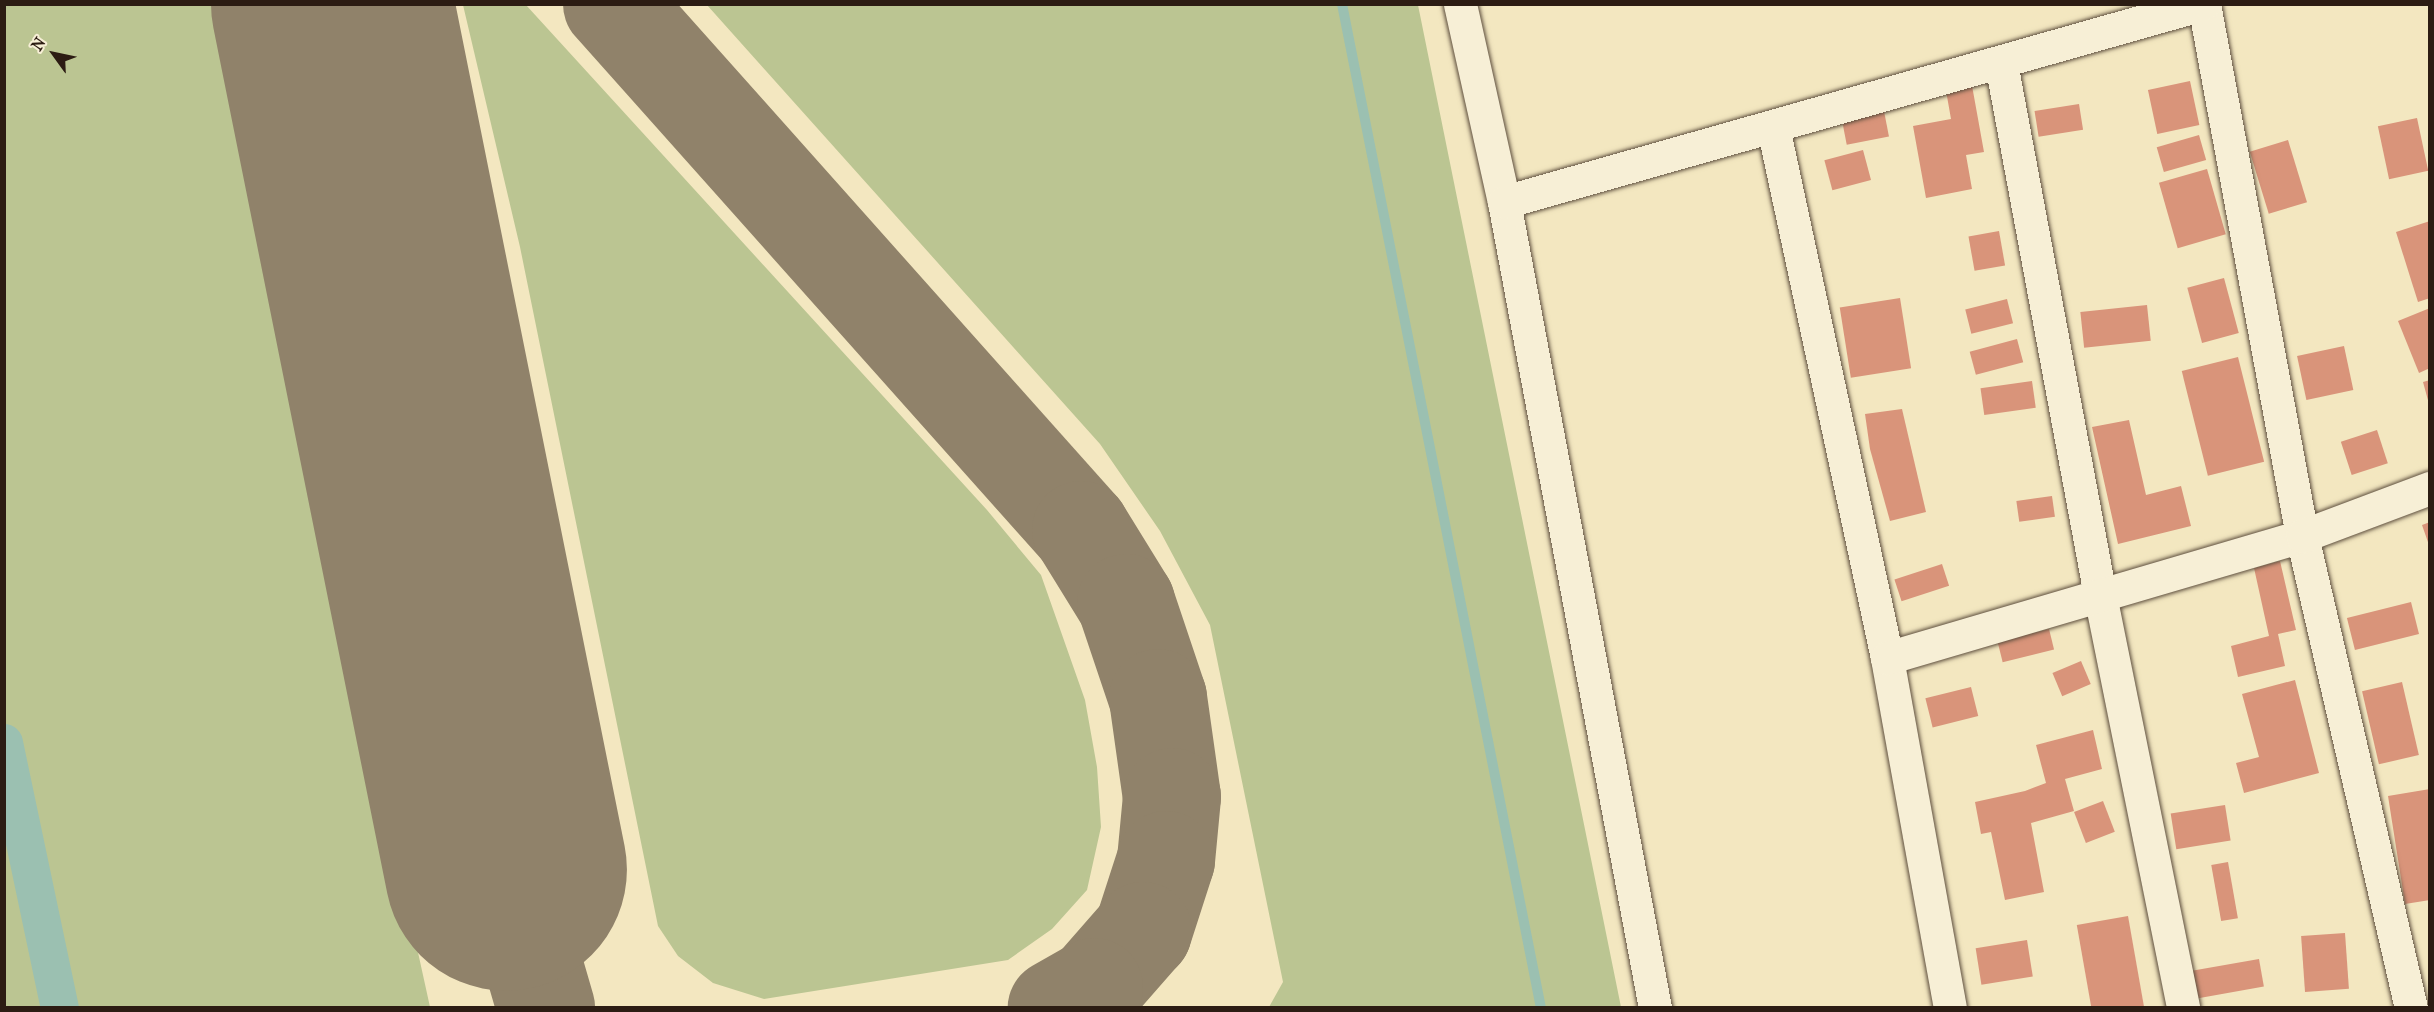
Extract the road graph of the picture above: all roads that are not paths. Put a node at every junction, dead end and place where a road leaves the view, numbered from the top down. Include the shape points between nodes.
1 (1460, 4) edge
2 (2203, 4) edge
3 (2001, 63) junction
4 (1773, 127) junction
5 (1504, 202) junction
6 (2430, 488) edge
7 (2302, 536) junction
8 (2100, 595) junction
9 (1887, 658) junction
10 (1655, 1008) edge
11 (1950, 1008) edge
12 (2183, 1008) edge
13 (2411, 1008) edge

1 - 5 street
2 - 3 street
2 - 7 street
3 - 4 street
3 - 8 street
4 - 5 street
4 - 9 street
5 - 10 street
6 - 7 street
7 - 8 street
7 - 13 street
8 - 9 street
8 - 12 street
9 - 11 street

